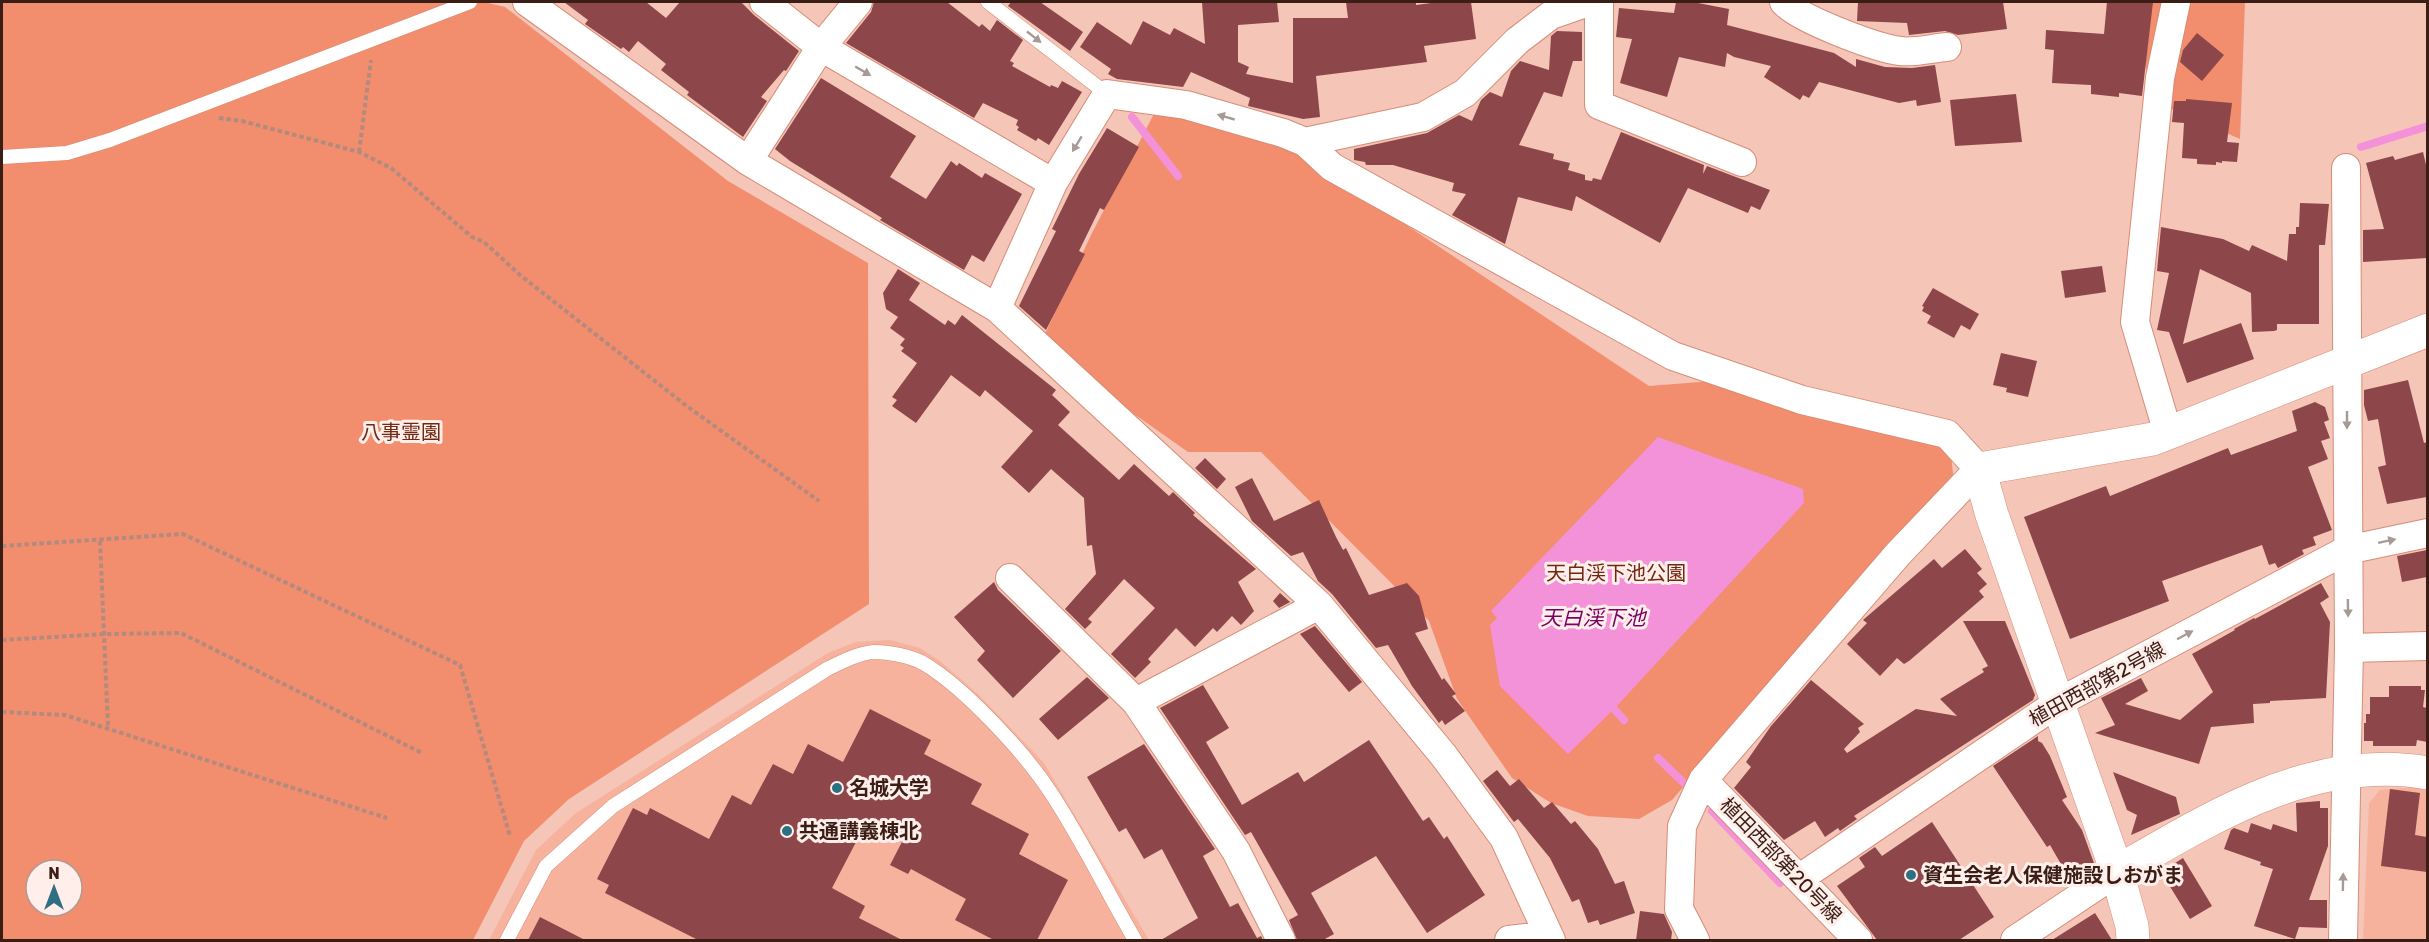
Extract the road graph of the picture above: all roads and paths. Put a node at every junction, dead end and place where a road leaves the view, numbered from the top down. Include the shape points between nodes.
1 (470, 2) edge
2 (527, 2) edge
3 (764, 2) edge
4 (858, 2) edge
5 (988, 2) edge
6 (1588, 2) edge
7 (1599, 2) edge
8 (1784, 2) edge
9 (2176, 2) edge
10 (374, 39) junction
11 (821, 47) junction
12 (1947, 47) dead end
13 (1107, 94) junction
14 (211, 101) junction
15 (1294, 138) junction
16 (359, 152) junction
17 (2, 157) edge
18 (748, 161) junction
19 (1742, 162) dead end
20 (2346, 168) dead end
21 (1053, 183) junction
22 (997, 308) junction
23 (2427, 330) edge
24 (2347, 361) junction
25 (2168, 433) junction
26 (1979, 469) junction
27 (819, 501) dead end
28 (2427, 533) edge
29 (100, 541) junction
30 (2, 546) edge
31 (2347, 550) junction
32 (1010, 578) dead end
33 (1319, 605) junction
34 (105, 634) junction
35 (2, 640) edge
36 (2427, 646) edge
37 (2349, 648) junction
38 (1136, 702) junction
39 (2059, 702) junction
40 (2, 712) edge
41 (108, 727) junction
42 (422, 753) dead end
43 (2345, 772) junction
44 (2427, 773) edge
45 (1703, 780) junction
46 (387, 818) dead end
47 (510, 836) dead end
48 (2118, 872) junction
49 (1800, 878) junction
50 (1550, 938) edge
51 (507, 940) edge
52 (1136, 940) edge
53 (1281, 940) edge
54 (1509, 940) edge
55 (1695, 940) edge
56 (1858, 940) edge
57 (2015, 940) edge
58 (2133, 940) edge
59 (2343, 940) edge

1 - 10 lane
2 - 18 street
3 - 11 street
4 - 11 street
5 -> 13 lane
6 - 15 street via 1551,15 1517,41 1465,93 1423,117
7 - 19 street via 1599,105
8 - 12 street via 1844,34 1900,51
9 - 25 street via 2160,78 2135,322
10 - 14 lane
10 - 16 path
11 - 18 street
11 -> 21 street
15 -> 13 street via 1185,105
13 -> 21 street
14 - 16 path via 214,118 242,121
14 - 17 lane via 67,153
15 - 26 street via 1332,167 1673,356 1802,400 1947,434
16 - 27 path via 391,168 688,407
18 - 22 street
20 - 24 street
21 - 22 street
22 - 33 street
23 - 24 street
24 - 25 street
24 -> 31 street
25 - 26 street via 2153,439
26 - 39 street
26 - 45 street via 1898,554
31 -> 28 street, 植田西部第2号線
29 - 30 path
29 - 34 path
29 - 47 path via 183,534 460,665
31 -> 37 street
39 -> 31 street, 植田西部第2号線
32 - 38 street
33 - 38 street
33 - 50 street via 1444,756 1503,838
34 - 35 path
34 - 41 path
34 - 42 path via 181,633
36 - 37 street
37 - 43 street
38 - 53 street via 1236,851
39 - 48 street
39 - 49 street, 植田西部第2号線
40 - 41 path via 65,715
41 - 46 path
43 - 44 street
43 - 48 street via 2247,800
59 -> 43 street
45 - 49 street, 植田西部第20号線
45 - 55 street via 1682,826 1679,909
48 - 57 street
48 - 58 street
49 - 56 street, 植田西部第20号線
50 - 54 street
51 - 52 lane via 546,866 613,806 827,669 873,652 921,662 945,678 1002,732 1050,792

